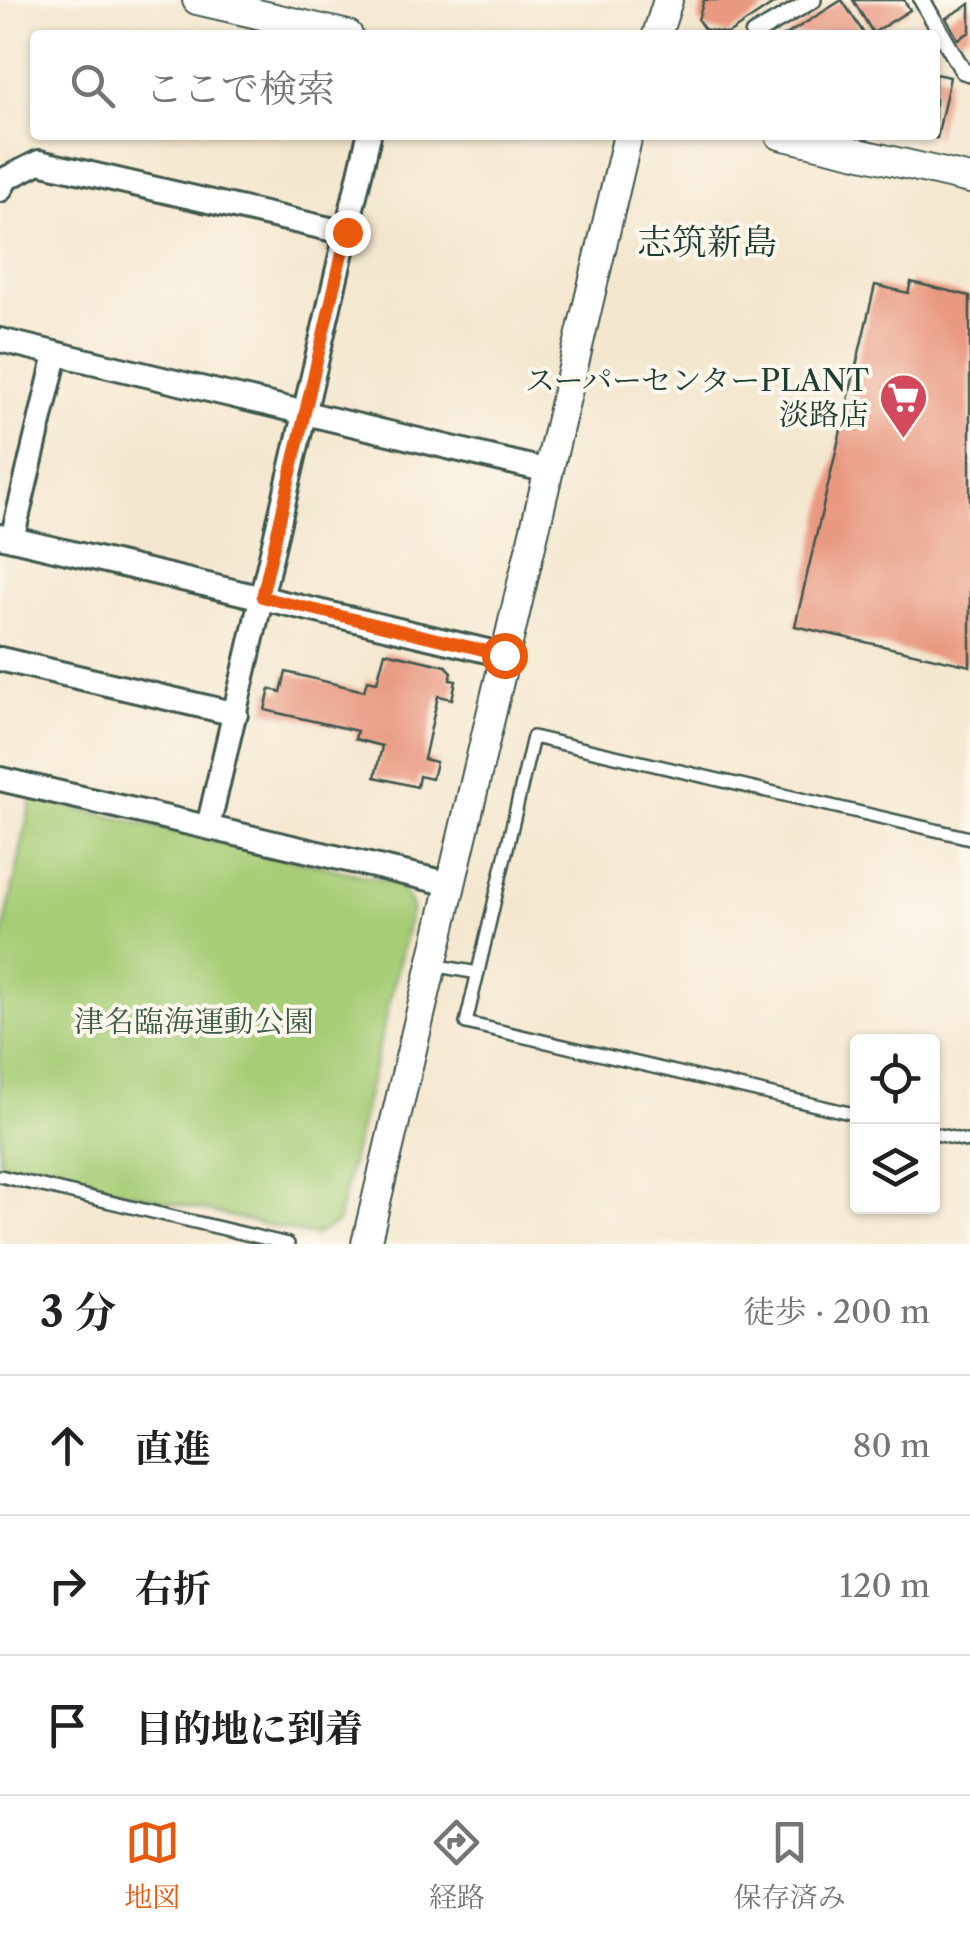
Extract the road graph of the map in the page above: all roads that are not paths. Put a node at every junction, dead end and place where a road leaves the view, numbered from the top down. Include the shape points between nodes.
1 (198, 0) edge
2 (668, 0) edge
3 (812, 0) edge
4 (922, 0) edge
5 (327, 30) edge
6 (659, 30) edge
7 (761, 30) edge
8 (939, 30) edge
9 (940, 31) edge
10 (970, 72) edge
11 (368, 140) edge
12 (627, 140) edge
13 (802, 140) edge
14 (970, 179) edge
15 (0, 190) edge
16 (347, 232) junction
17 (0, 340) edge
18 (56, 355) junction
19 (306, 413) junction
20 (548, 471) junction
21 (6, 537) edge
22 (262, 597) junction
23 (504, 655) junction
24 (0, 660) edge
25 (236, 714) junction
26 (0, 779) edge
27 (208, 826) junction
28 (970, 838) edge
29 (451, 884) junction
30 (432, 965) junction
31 (478, 973) junction
32 (850, 1114) edge
33 (940, 1135) edge
34 (970, 1142) edge
35 (0, 1176) edge
36 (288, 1244) edge
37 (366, 1244) edge

1 - 5 street
2 - 6 street
3 - 7 street
4 - 8 street
9 - 10 street via 963,71
11 - 16 street
12 - 20 street
13 - 14 street
15 - 16 street via 24,166 39,162
16 - 19 street
17 - 18 street
18 - 19 street
18 - 21 street
19 - 20 street
19 - 22 street
20 - 23 street
21 - 22 street
22 - 23 street
22 - 25 street
23 - 29 street
24 - 25 street
25 - 27 street
26 - 27 street
27 - 29 street
28 - 31 lane via 533,737
29 - 30 street
30 - 31 lane
30 - 37 street
31 - 32 lane via 466,1023
33 - 34 lane
35 - 36 lane

